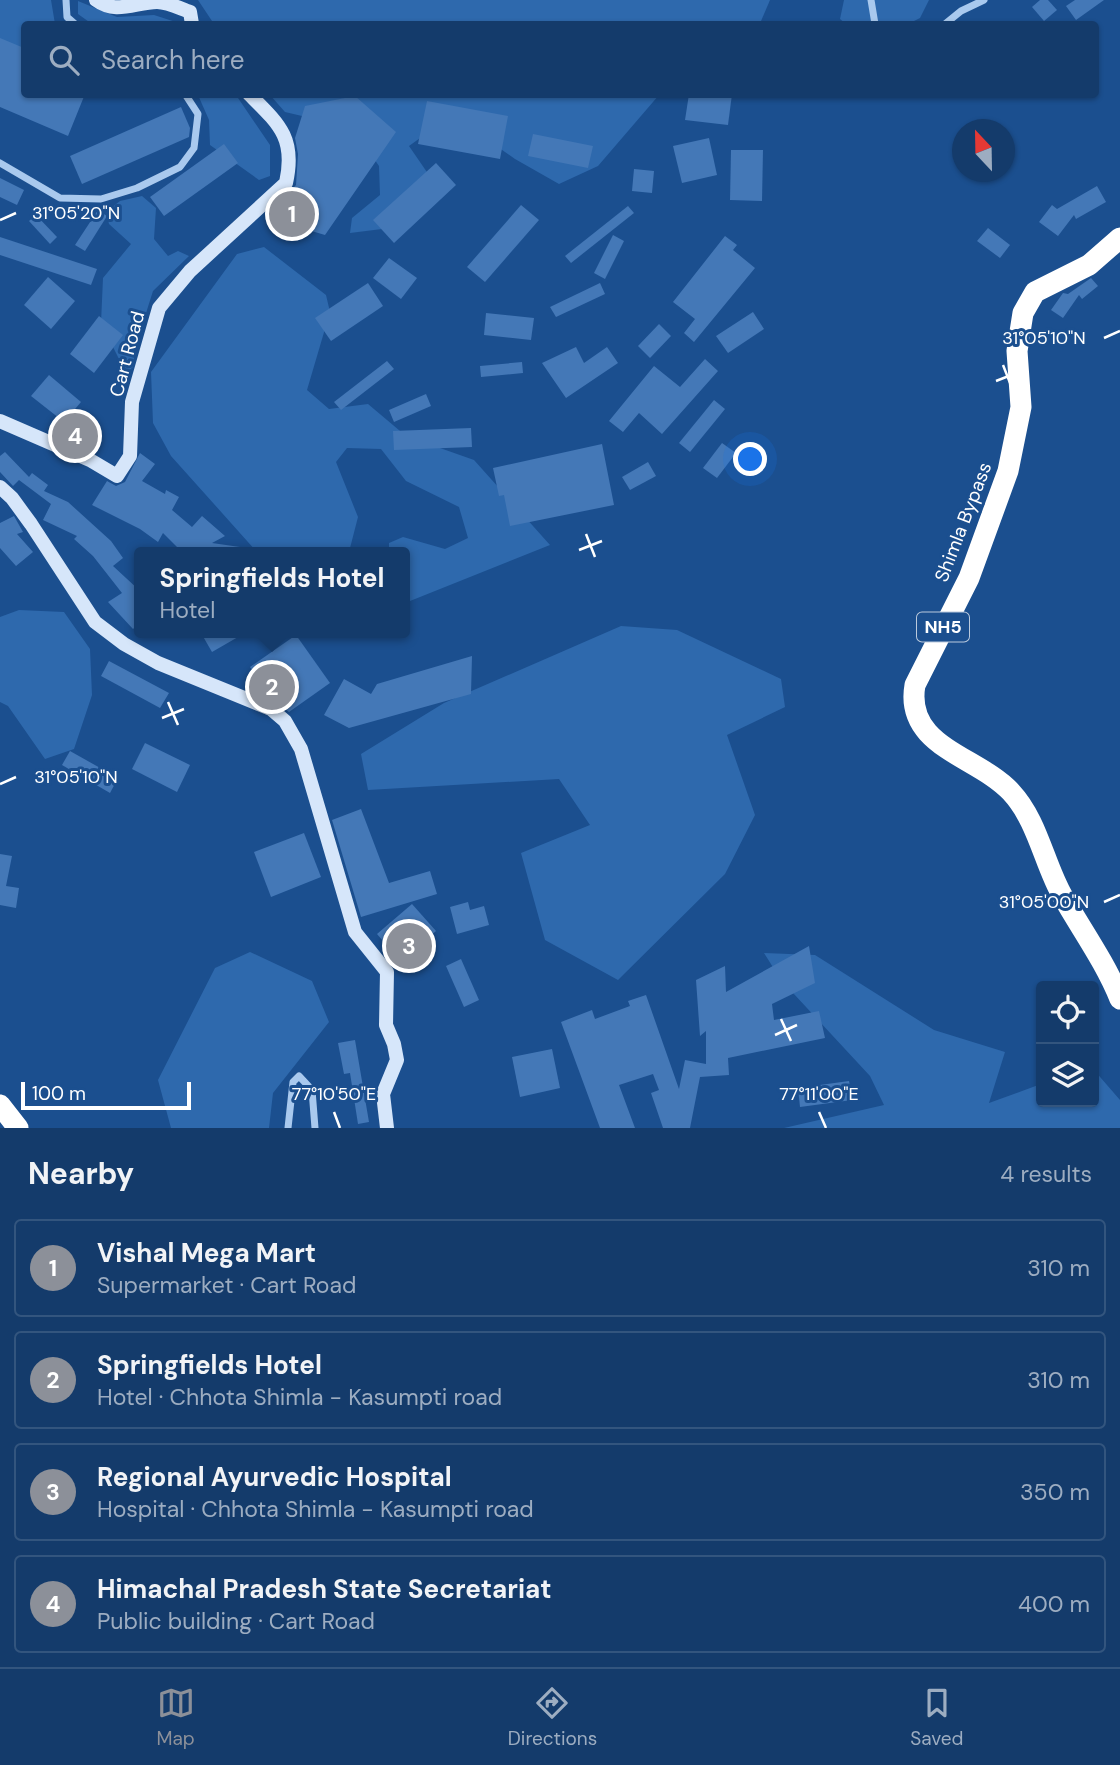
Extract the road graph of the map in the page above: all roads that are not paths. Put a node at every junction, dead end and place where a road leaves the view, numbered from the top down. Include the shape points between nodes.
1 (66, 0) edge
2 (96, 0) edge
3 (871, 0) edge
4 (984, 0) edge
5 (72, 21) edge
6 (192, 21) edge
7 (874, 21) edge
8 (949, 21) edge
9 (188, 98) edge
10 (253, 98) edge
11 (0, 163) edge
12 (1120, 237) edge
13 (0, 421) edge
14 (0, 487) edge
15 (1120, 999) edge
16 (0, 1105) edge
17 (18, 1128) edge
18 (288, 1128) edge
19 (315, 1128) edge
20 (387, 1128) edge

1 - 5 street
2 - 6 street via 105,6 131,7 159,1 190,12
3 - 7 street
4 - 8 street
9 - 11 street via 198,114 194,148 180,167 137,188 101,199 60,198
10 - 13 street, Cart Road via 282,128 291,163 286,183 190,271 159,308 132,402 130,456 117,476
12 - 15 highway, Shimla Bypass / NH5 via 1089,265 1035,292 1023,313 1017,351 1021,408 1008,471 969,578 912,699 918,722 928,732 1000,782 1019,802 1058,888 1099,952
14 - 20 street via 25,515 95,622 158,663 271,709 290,728 301,749 355,932 387,972 386,1025 397,1060 382,1099
16 - 17 highway
18 - 19 street via 292,1082 299,1076 312,1090

